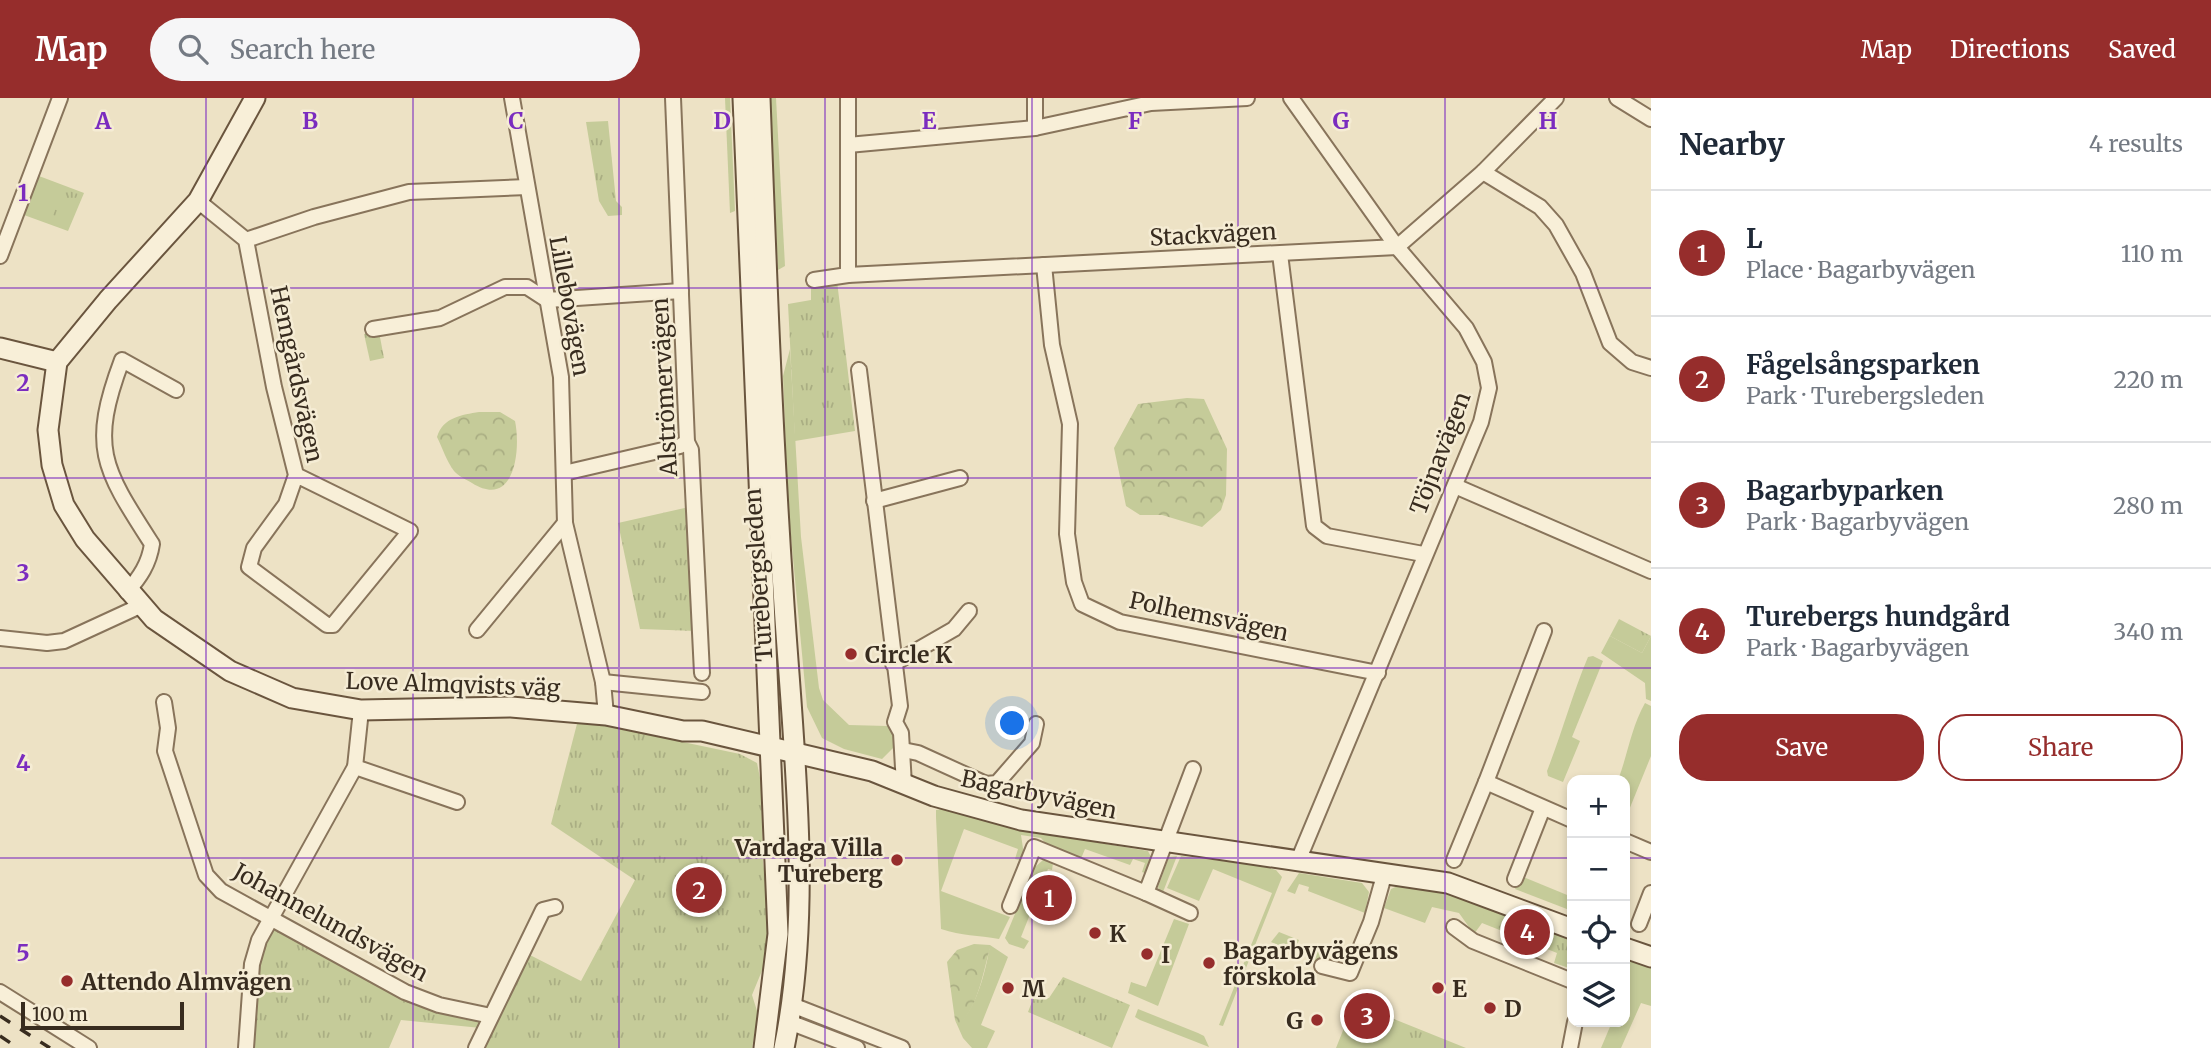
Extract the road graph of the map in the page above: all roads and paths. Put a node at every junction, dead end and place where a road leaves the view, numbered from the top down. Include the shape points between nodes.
1 (60, 98) edge
2 (255, 98) edge
3 (512, 98) edge
4 (673, 98) edge
5 (743, 98) edge
6 (760, 98) edge
7 (848, 98) edge
8 (1035, 98) edge
9 (1247, 98) edge
10 (1291, 98) edge
11 (1556, 98) edge
12 (1617, 98) edge
13 (1651, 119) edge
14 (1035, 128) junction
15 (848, 145) junction
16 (1483, 172) junction
17 (527, 187) junction
18 (198, 201) junction
19 (246, 240) junction
20 (1397, 247) junction
21 (1280, 254) junction
22 (0, 256) edge
23 (1044, 265) junction
24 (848, 275) junction
25 (814, 280) dead end
26 (681, 291) junction
27 (547, 300) junction
28 (373, 329) dead end
29 (0, 348) edge
30 (57, 362) junction
31 (1651, 369) edge
32 (859, 370) dead end
33 (176, 390) dead end
34 (687, 442) junction
35 (564, 472) junction
36 (296, 475) junction
37 (960, 478) dead end
38 (1455, 486) junction
39 (874, 501) junction
40 (565, 523) junction
41 (1423, 554) junction
42 (1650, 570) edge
43 (133, 599) junction
44 (969, 611) dead end
45 (477, 630) dead end
46 (1544, 631) dead end
47 (0, 638) edge
48 (893, 664) junction
49 (702, 673) dead end
50 (1378, 673) junction
51 (603, 682) junction
52 (702, 692) dead end
53 (164, 702) dead end
54 (361, 710) junction
55 (606, 715) junction
56 (1036, 724) dead end
57 (903, 750) junction
58 (770, 752) junction
59 (796, 758) junction
60 (355, 767) junction
61 (1194, 769) dead end
62 (1486, 782) junction
63 (904, 785) junction
64 (457, 802) dead end
65 (1544, 808) junction
66 (1567, 818) edge
67 (1166, 843) junction
68 (1630, 843) edge
69 (1651, 852) edge
70 (1454, 860) dead end
71 (1298, 861) junction
72 (1385, 872) junction
73 (1515, 879) dead end
74 (1146, 893) junction
75 (1651, 893) edge
76 (1010, 906) dead end
77 (555, 907) dead end
78 (1190, 913) dead end
79 (270, 920) junction
80 (1639, 924) dead end
81 (1454, 927) dead end
82 (1567, 927) edge
83 (1630, 950) edge
84 (1651, 957) edge
85 (1322, 966) dead end
86 (1567, 979) edge
87 (0, 992) edge
88 (781, 1011) junction
89 (491, 1016) junction
90 (1574, 1027) edge
91 (89, 1048) edge
92 (246, 1048) edge
93 (477, 1048) edge
94 (764, 1048) edge
95 (784, 1048) edge
96 (857, 1048) edge
97 (902, 1048) edge
98 (1570, 1048) edge

1 - 22 street
2 - 18 street
3 - 17 street, Lillebovägen
4 - 26 street, Alströmervägen
5 - 58 street, Turebergsleden
6 - 59 street, Turebergsleden via 773,427
7 - 15 street
8 - 14 street
9 - 14 street via 1151,103
10 - 20 street, Töjnavägen
11 - 16 street
12 - 13 street
14 - 15 street
15 - 24 street
16 - 20 street
16 - 31 street via 1540,207 1556,225 1583,273 1610,343 1632,362
17 - 19 street via 409,192
17 - 27 street, Lillebovägen
18 - 19 street
18 - 30 street
19 - 36 street, Hemgårdsvägen
20 - 21 street, Stackvägen
20 - 38 street, Töjnavägen via 1465,328 1484,362 1489,388 1481,422
21 - 23 street, Stackvägen
21 - 41 street via 1314,526 1327,536
23 - 24 street, Stackvägen
23 - 50 street, Polhemsvägen via 1052,345 1070,424 1067,534 1082,604 1120,622
24 - 25 street, Stackvägen
26 - 27 street
26 - 34 street, Alströmervägen
27 - 28 street via 527,287 505,287 440,318
27 - 35 street, Lillebovägen via 561,377
29 - 30 street
30 - 43 street, Love Almqvists väg via 48,430 64,505 85,540
32 - 39 street
33 - 43 street via 122,360 109,395 102,431 113,480 152,544
34 - 35 street
34 - 49 street, Alströmervägen
35 - 40 street, Lillebovägen
36 - 36 street, Hemgårdsvägen via 286,504 254,548 249,567 333,625 410,531
37 - 39 street
38 - 41 street, Töjnavägen
38 - 42 street
39 - 48 street
40 - 45 street
40 - 51 street, Lillebovägen
41 - 50 street, Töjnavägen
43 - 47 street via 64,641
43 - 54 street, Love Almqvists väg via 230,671 292,698
44 - 48 street via 954,629
46 - 62 street
48 - 57 street via 900,705 895,722
50 - 71 street, Töjnavägen
51 - 52 street
51 - 55 street, Lillebovägen
53 - 79 street, Johannelundsvägen via 165,751 206,875 221,891
54 - 55 street, Love Almqvists väg via 511,707
54 - 60 street
55 - 58 street, Love Almqvists väg
56 - 57 street, Bagarbyvägen via 1032,743 997,783 986,784
57 - 63 street
58 - 59 street, Love Almqvists väg
58 - 88 street, Turebergsleden
59 - 63 street, Bagarbyvägen via 872,771
59 - 88 street, Turebergsleden via 798,857
60 - 64 street
60 - 79 street
61 - 67 street
62 - 65 street
62 - 70 street
63 - 67 street, Bagarbyvägen via 1021,820
65 - 66 street
65 - 73 street
67 - 71 street, Bagarbyvägen
67 - 74 street
68 - 69 street
71 - 72 street, Bagarbyvägen
72 - 82 street, Bagarbyvägen via 1448,883
72 - 85 street via 1350,973
74 - 76 street via 1034,847
74 - 78 street
75 - 80 street
77 - 89 street via 542,910
79 - 89 street, Johannelundsvägen via 405,992
79 - 92 street via 258,940 252,964
81 - 86 street via 1474,941
83 - 84 street
87 - 91 street
88 - 94 street, Turebergsleden
88 - 95 street, Turebergsleden
88 - 96 street
88 - 97 street
89 - 93 street
90 - 98 street

